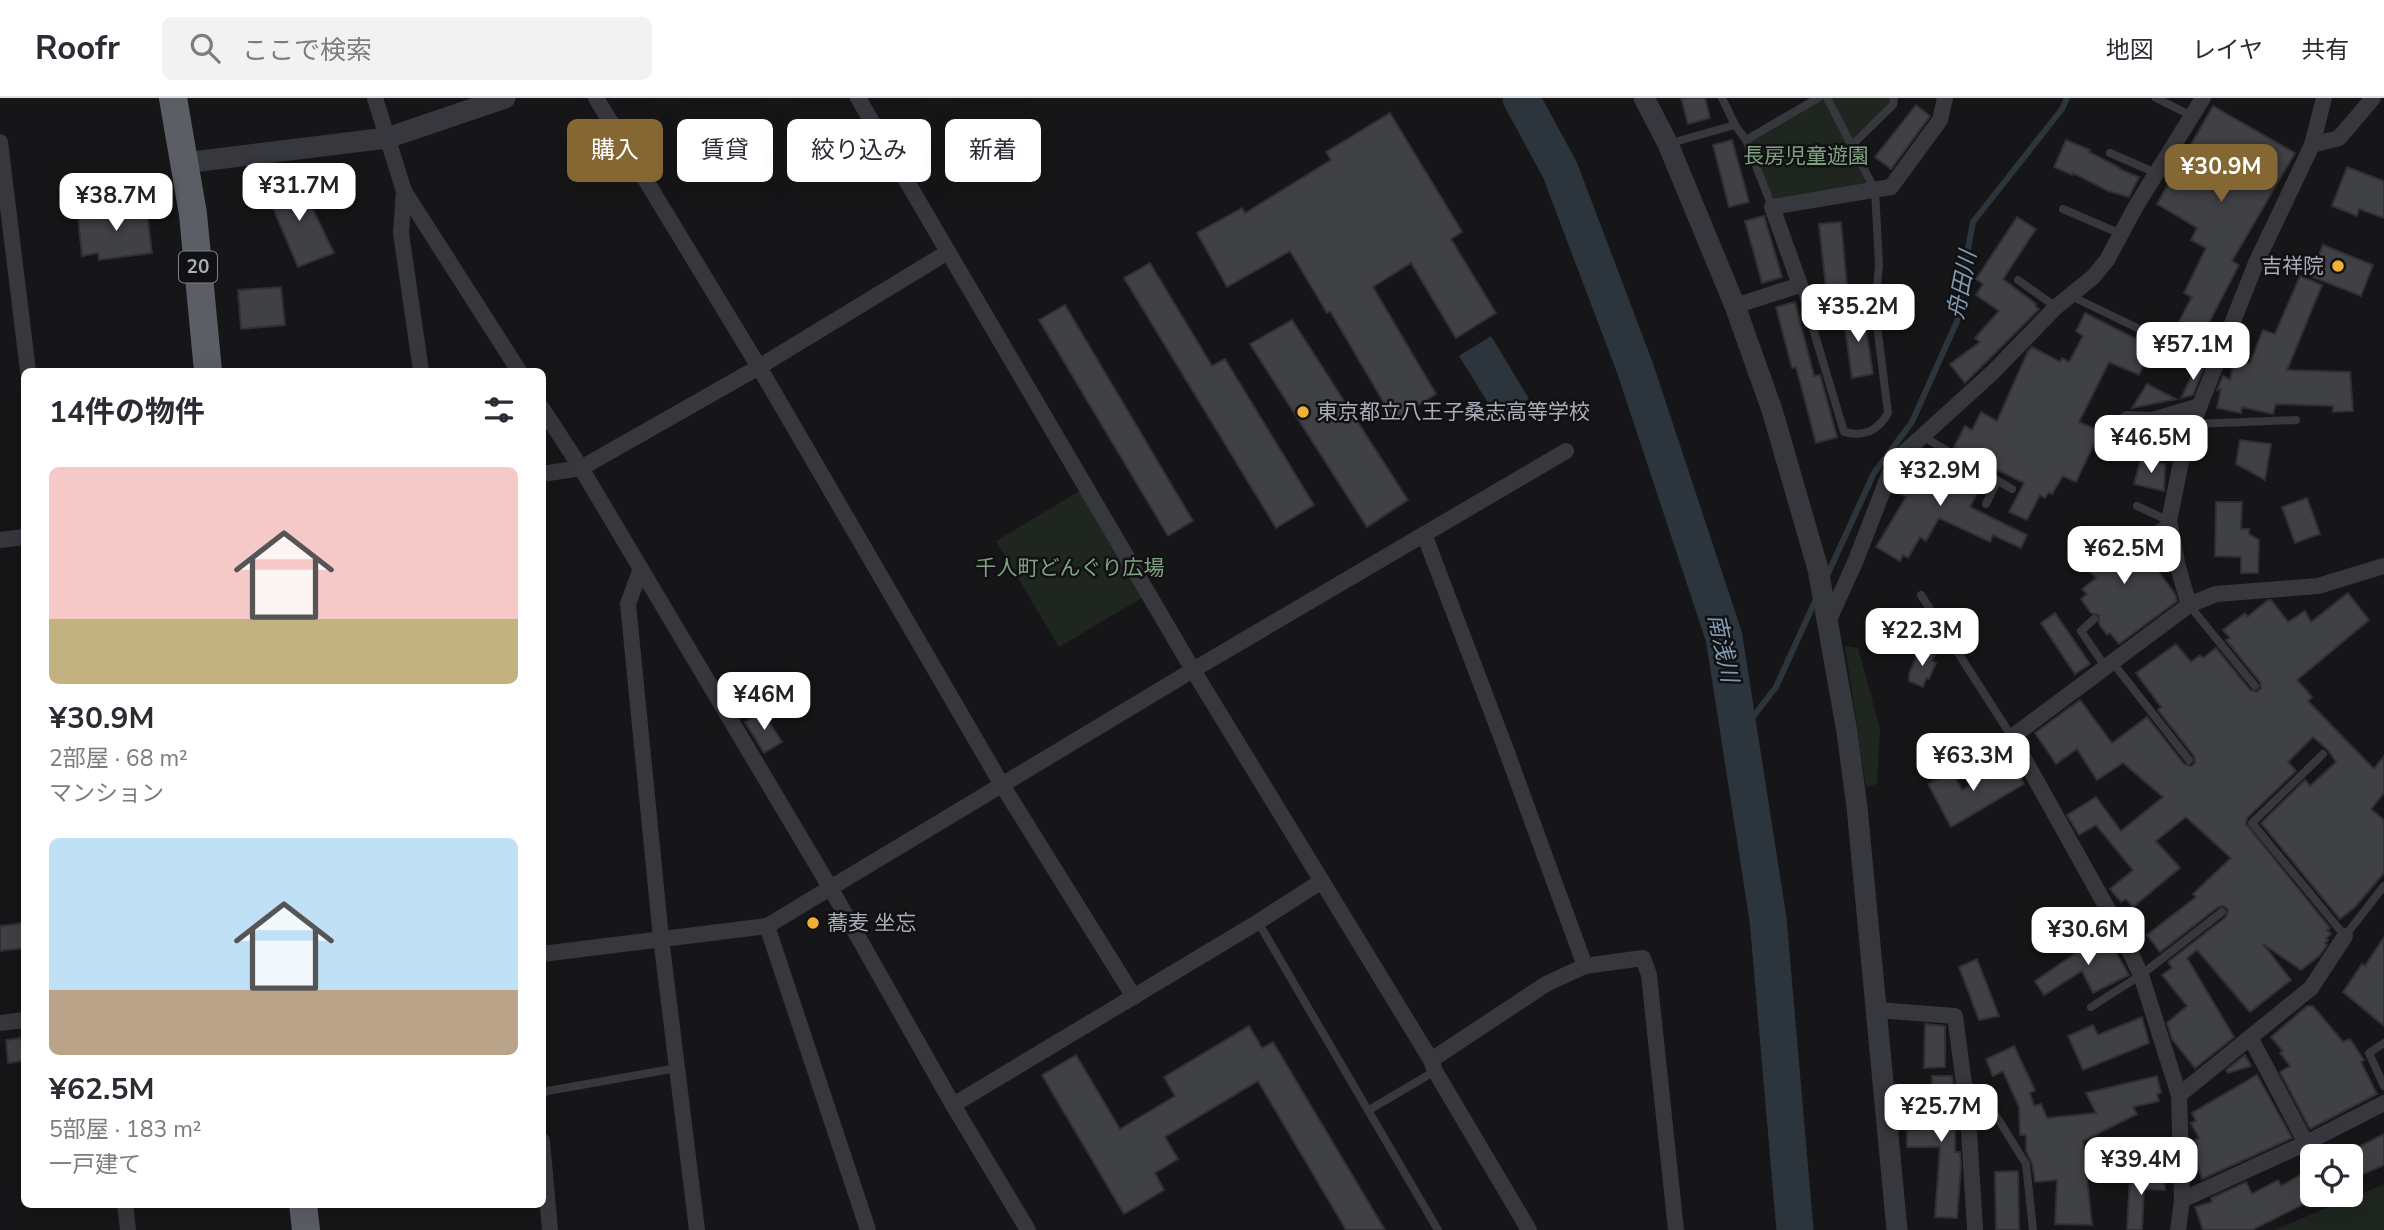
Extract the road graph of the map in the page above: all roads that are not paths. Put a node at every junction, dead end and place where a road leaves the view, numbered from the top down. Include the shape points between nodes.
1 (173, 98) edge
2 (375, 98) edge
3 (505, 98) edge
4 (596, 98) edge
5 (858, 98) edge
6 (1644, 98) edge
7 (1722, 98) edge
8 (1818, 98) edge
9 (1827, 98) edge
10 (1894, 98) edge
11 (1945, 98) edge
12 (2156, 98) edge
13 (2203, 98) edge
14 (2324, 98) edge
15 (2372, 98) edge
16 (2192, 116) junction
17 (1735, 125) junction
18 (387, 138) junction
19 (1746, 140) junction
20 (0, 142) edge
21 (1668, 144) junction
22 (1852, 145) junction
23 (2312, 145) junction
24 (2109, 153) dead end
25 (184, 163) junction
26 (2156, 173) junction
27 (1875, 190) junction
28 (404, 191) junction
29 (1772, 207) junction
30 (2063, 209) dead end
31 (2121, 234) junction
32 (948, 251) junction
33 (2018, 280) dead end
34 (1800, 285) junction
35 (2071, 296) junction
36 (1735, 306) junction
37 (2056, 307) junction
38 (2183, 350) dead end
39 (759, 367) junction
40 (28, 368) edge
41 (208, 368) edge
42 (421, 368) edge
43 (517, 368) edge
44 (2200, 406) junction
45 (546, 414) edge
46 (2296, 420) dead end
47 (2193, 424) junction
48 (2119, 428) dead end
49 (1922, 436) junction
50 (1566, 451) dead end
51 (581, 468) junction
52 (546, 473) edge
53 (1997, 481) junction
54 (2012, 489) dead end
55 (1986, 504) dead end
56 (2137, 506) dead end
57 (2169, 521) junction
58 (1424, 534) junction
59 (21, 537) edge
60 (0, 540) edge
61 (2127, 549) dead end
62 (2384, 566) edge
63 (640, 571) junction
64 (1921, 595) dead end
65 (2189, 605) junction
66 (1827, 613) junction
67 (2094, 619) dead end
68 (2109, 665) junction
69 (1193, 670) junction
70 (2255, 686) dead end
71 (2012, 737) junction
72 (2323, 754) dead end
73 (2189, 760) dead end
74 (1002, 785) junction
75 (1322, 881) junction
76 (2384, 886) edge
77 (831, 889) junction
78 (2222, 912) dead end
79 (1258, 922) junction
80 (767, 926) junction
81 (2344, 936) junction
82 (661, 938) junction
83 (546, 953) edge
84 (1585, 966) junction
85 (2141, 975) junction
86 (1134, 997) junction
87 (2091, 1007) dead end
88 (1877, 1010) junction
89 (21, 1020) edge
90 (0, 1023) edge
91 (2250, 1037) junction
92 (2384, 1043) edge
93 (1433, 1065) junction
94 (677, 1068) junction
95 (1965, 1082) junction
96 (2384, 1086) edge
97 (546, 1091) edge
98 (2179, 1095) junction
99 (2384, 1103) edge
100 (953, 1105) junction
101 (1370, 1111) junction
102 (2305, 1143) junction
103 (546, 1193) edge
104 (2182, 1200) junction
105 (125, 1208) edge
106 (128, 1230) edge
107 (550, 1230) edge
108 (697, 1230) edge
109 (868, 1230) edge
110 (1028, 1230) edge
111 (1438, 1230) edge
112 (1529, 1230) edge
113 (1676, 1230) edge
114 (1897, 1230) edge
115 (1975, 1230) edge
116 (2033, 1230) edge
117 (2178, 1230) edge

1 - 25 highway, 20
2 - 18 street
3 - 18 street
4 - 39 street
5 - 32 street
6 - 21 street
7 - 17 lane
8 - 19 lane
9 - 22 lane
10 - 22 lane via 1890,108
11 - 27 street via 1940,120 1891,187
12 - 16 lane
13 - 16 street
14 - 23 street
15 - 23 street via 2339,138
16 - 26 street
17 - 19 lane
17 - 21 lane
18 - 25 street
18 - 28 street
19 - 29 lane
20 - 40 street
21 - 36 street
22 - 27 lane
23 - 44 street via 2256,263
24 - 26 lane
25 - 41 highway, 20
26 - 31 street
27 - 29 street
27 - 34 lane via 1879,265 1875,309 1888,413 1880,426 1859,436 1844,432
28 - 42 street via 401,233
28 - 43 street
29 - 34 street
30 - 31 lane
31 - 35 street via 2107,260
32 - 39 street
32 - 69 street
33 - 37 lane
34 - 36 street
35 - 37 street
35 - 38 lane
36 - 66 street via 1772,410
37 - 49 street
39 - 51 street
39 - 74 street
44 - 47 street
44 - 48 street via 2152,420 2127,419
45 - 51 street
46 - 47 lane
47 - 57 street
49 - 53 lane
49 - 66 street via 1894,462 1856,560
50 - 58 street
51 - 52 street
51 - 63 street
53 - 54 lane
53 - 55 lane
56 - 57 lane
57 - 61 lane
57 - 65 street
58 - 69 street
58 - 84 street
59 - 60 street
62 - 65 street via 2318,586 2216,594
63 - 77 street
63 - 82 street via 628,604
64 - 71 lane
65 - 68 street
65 - 70 lane
66 - 88 street via 1855,795
67 - 68 lane via 2081,631
68 - 71 street
68 - 73 lane
69 - 74 street
69 - 75 street
71 - 85 street
72 - 81 lane via 2252,823
74 - 77 street
74 - 86 street
75 - 79 street
75 - 93 street
76 - 81 lane
77 - 80 street
77 - 100 street
78 - 85 lane
79 - 86 street
79 - 101 lane
80 - 82 street
80 - 109 street
81 - 91 street via 2311,988
82 - 83 street
82 - 94 street
84 - 93 street via 1546,984
84 - 113 street via 1643,958 1649,975
85 - 87 lane
85 - 98 street
86 - 100 street
88 - 95 street via 1955,1016
88 - 114 street
89 - 90 street
91 - 98 street
91 - 102 street
92 - 96 lane via 2370,1053
93 - 101 lane
93 - 112 street
94 - 97 lane
94 - 108 street
95 - 115 street
95 - 116 lane via 1990,1105 2026,1164
98 - 104 street
99 - 102 street
100 - 110 street
101 - 111 lane
102 - 104 street
103 - 107 street
104 - 117 street
105 - 106 street

